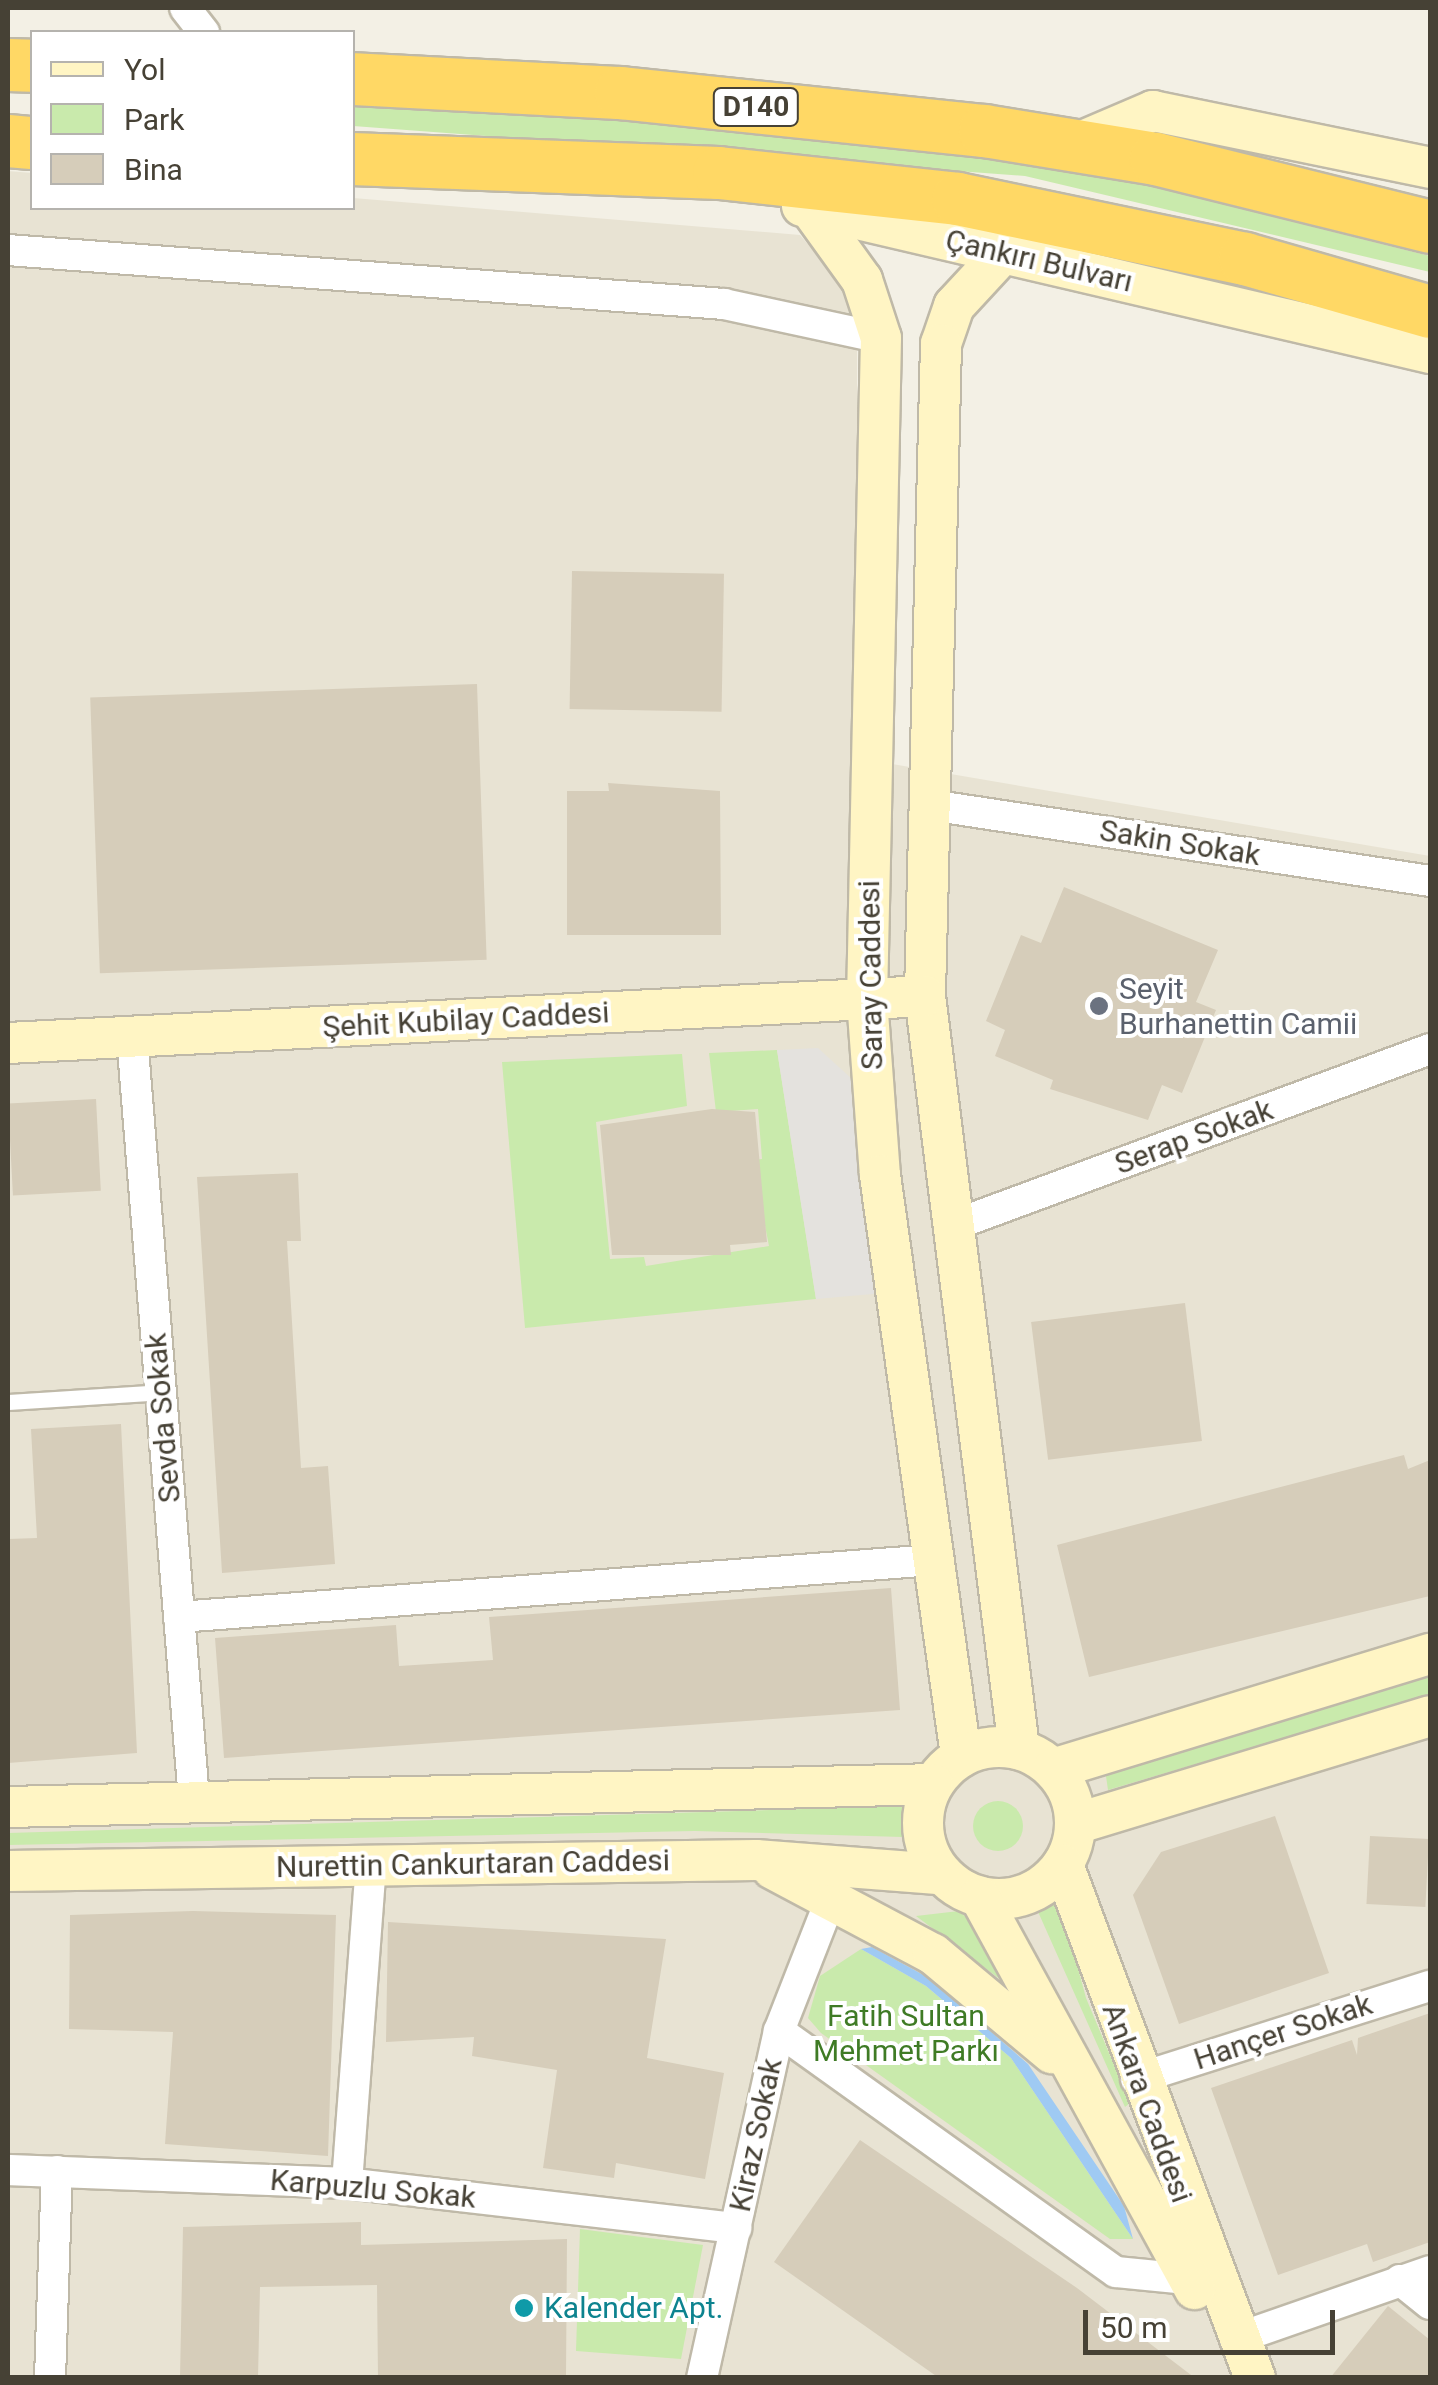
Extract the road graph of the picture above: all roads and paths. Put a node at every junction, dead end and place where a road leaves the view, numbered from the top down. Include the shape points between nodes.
1 (185, 8) edge
2 (202, 30) edge
3 (355, 80) edge
4 (1076, 144) junction
5 (355, 159) edge
6 (1430, 168) edge
7 (647, 170) junction
8 (810, 208) junction
9 (1430, 227) edge
10 (8, 250) edge
11 (1004, 253) junction
12 (1430, 312) edge
13 (880, 338) junction
14 (1430, 353) edge
15 (930, 805) junction
16 (1430, 881) edge
17 (926, 996) junction
18 (867, 999) junction
19 (132, 1037) junction
20 (8, 1044) edge
21 (1430, 1049) edge
22 (957, 1224) junction
23 (161, 1392) junction
24 (8, 1402) edge
25 (934, 1560) junction
26 (179, 1617) junction
27 (1430, 1654) edge
28 (1430, 1716) edge
29 (1036, 1759) junction
30 (947, 1770) junction
31 (194, 1799) junction
32 (8, 1807) edge
33 (1076, 1824) junction
34 (756, 1860) junction
35 (1063, 1865) junction
36 (371, 1866) junction
37 (8, 1871) edge
38 (938, 1874) junction
39 (980, 1897) junction
40 (832, 1898) junction
41 (1430, 1986) edge
42 (779, 2031) junction
43 (1136, 2079) junction
44 (1088, 2092) junction
45 (8, 2170) edge
46 (57, 2171) junction
47 (347, 2183) junction
48 (736, 2228) junction
49 (1430, 2271) edge
50 (1188, 2280) junction
51 (1400, 2280) junction
52 (1430, 2304) edge
53 (1235, 2339) junction
54 (50, 2378) edge
55 (702, 2378) edge
56 (1255, 2378) edge

1 - 2 street
3 - 4 highway, D140 via 621,93
4 - 6 street via 1153,112
4 - 9 highway, D140
5 - 7 highway, Çankırı Bulvarı / D140
7 - 8 street, Çankırı Bulvarı
7 - 12 highway, Çankırı Bulvarı / D140 via 958,199 1118,228
8 - 11 street, Çankırı Bulvarı
8 - 13 street, Saray Caddesi via 862,280
10 - 13 street via 724,304
11 - 14 street, Çankırı Bulvarı
11 - 15 street, Saray Caddesi via 954,306 941,344
13 - 18 street, Saray Caddesi
15 - 16 street, Sakin Sokak
15 - 17 street, Saray Caddesi
17 - 18 street, Şehit Kubilay Caddesi
17 - 22 street, Saray Caddesi
18 - 19 street, Şehit Kubilay Caddesi
18 - 25 street, Saray Caddesi via 880,1175
19 - 20 street, Şehit Kubilay Caddesi
19 - 23 street, Sevda Sokak
21 - 22 street, Serap Sokak
22 - 29 street, Saray Caddesi
23 - 24 lane
23 - 26 street, Sevda Sokak
25 - 26 street
25 - 30 street, Saray Caddesi
26 - 31 street, Sevda Sokak
27 - 29 street
28 - 33 street
29 - 30 street
29 - 33 street
30 - 31 street
30 - 38 street via 923,1829
31 - 32 street
33 - 35 street
34 - 36 street, Nurettin Cankurtaran Caddesi
34 - 38 street, Nurettin Cankurtaran Caddesi
34 - 40 street, Ankara Caddesi
35 - 39 street via 1031,1892
35 - 43 street, Ankara Caddesi
36 - 37 street, Nurettin Cankurtaran Caddesi
36 - 47 street
38 - 39 street
39 - 44 street, Ankara Caddesi
40 - 42 street, Kiraz Sokak
40 - 44 street, Ankara Caddesi via 980,1988
41 - 43 street, Hançer Sokak
42 - 48 street, Kiraz Sokak
42 - 50 street via 1116,2272
43 - 53 street, Ankara Caddesi
44 - 50 street, Ankara Caddesi
45 - 46 street, Karpuzlu Sokak
46 - 47 street, Karpuzlu Sokak
46 - 54 street
47 - 48 street, Karpuzlu Sokak
48 - 55 street, Kiraz Sokak
49 - 51 street
50 - 53 street, Ankara Caddesi
51 - 52 street
51 - 53 street
53 - 56 street, Ankara Caddesi

